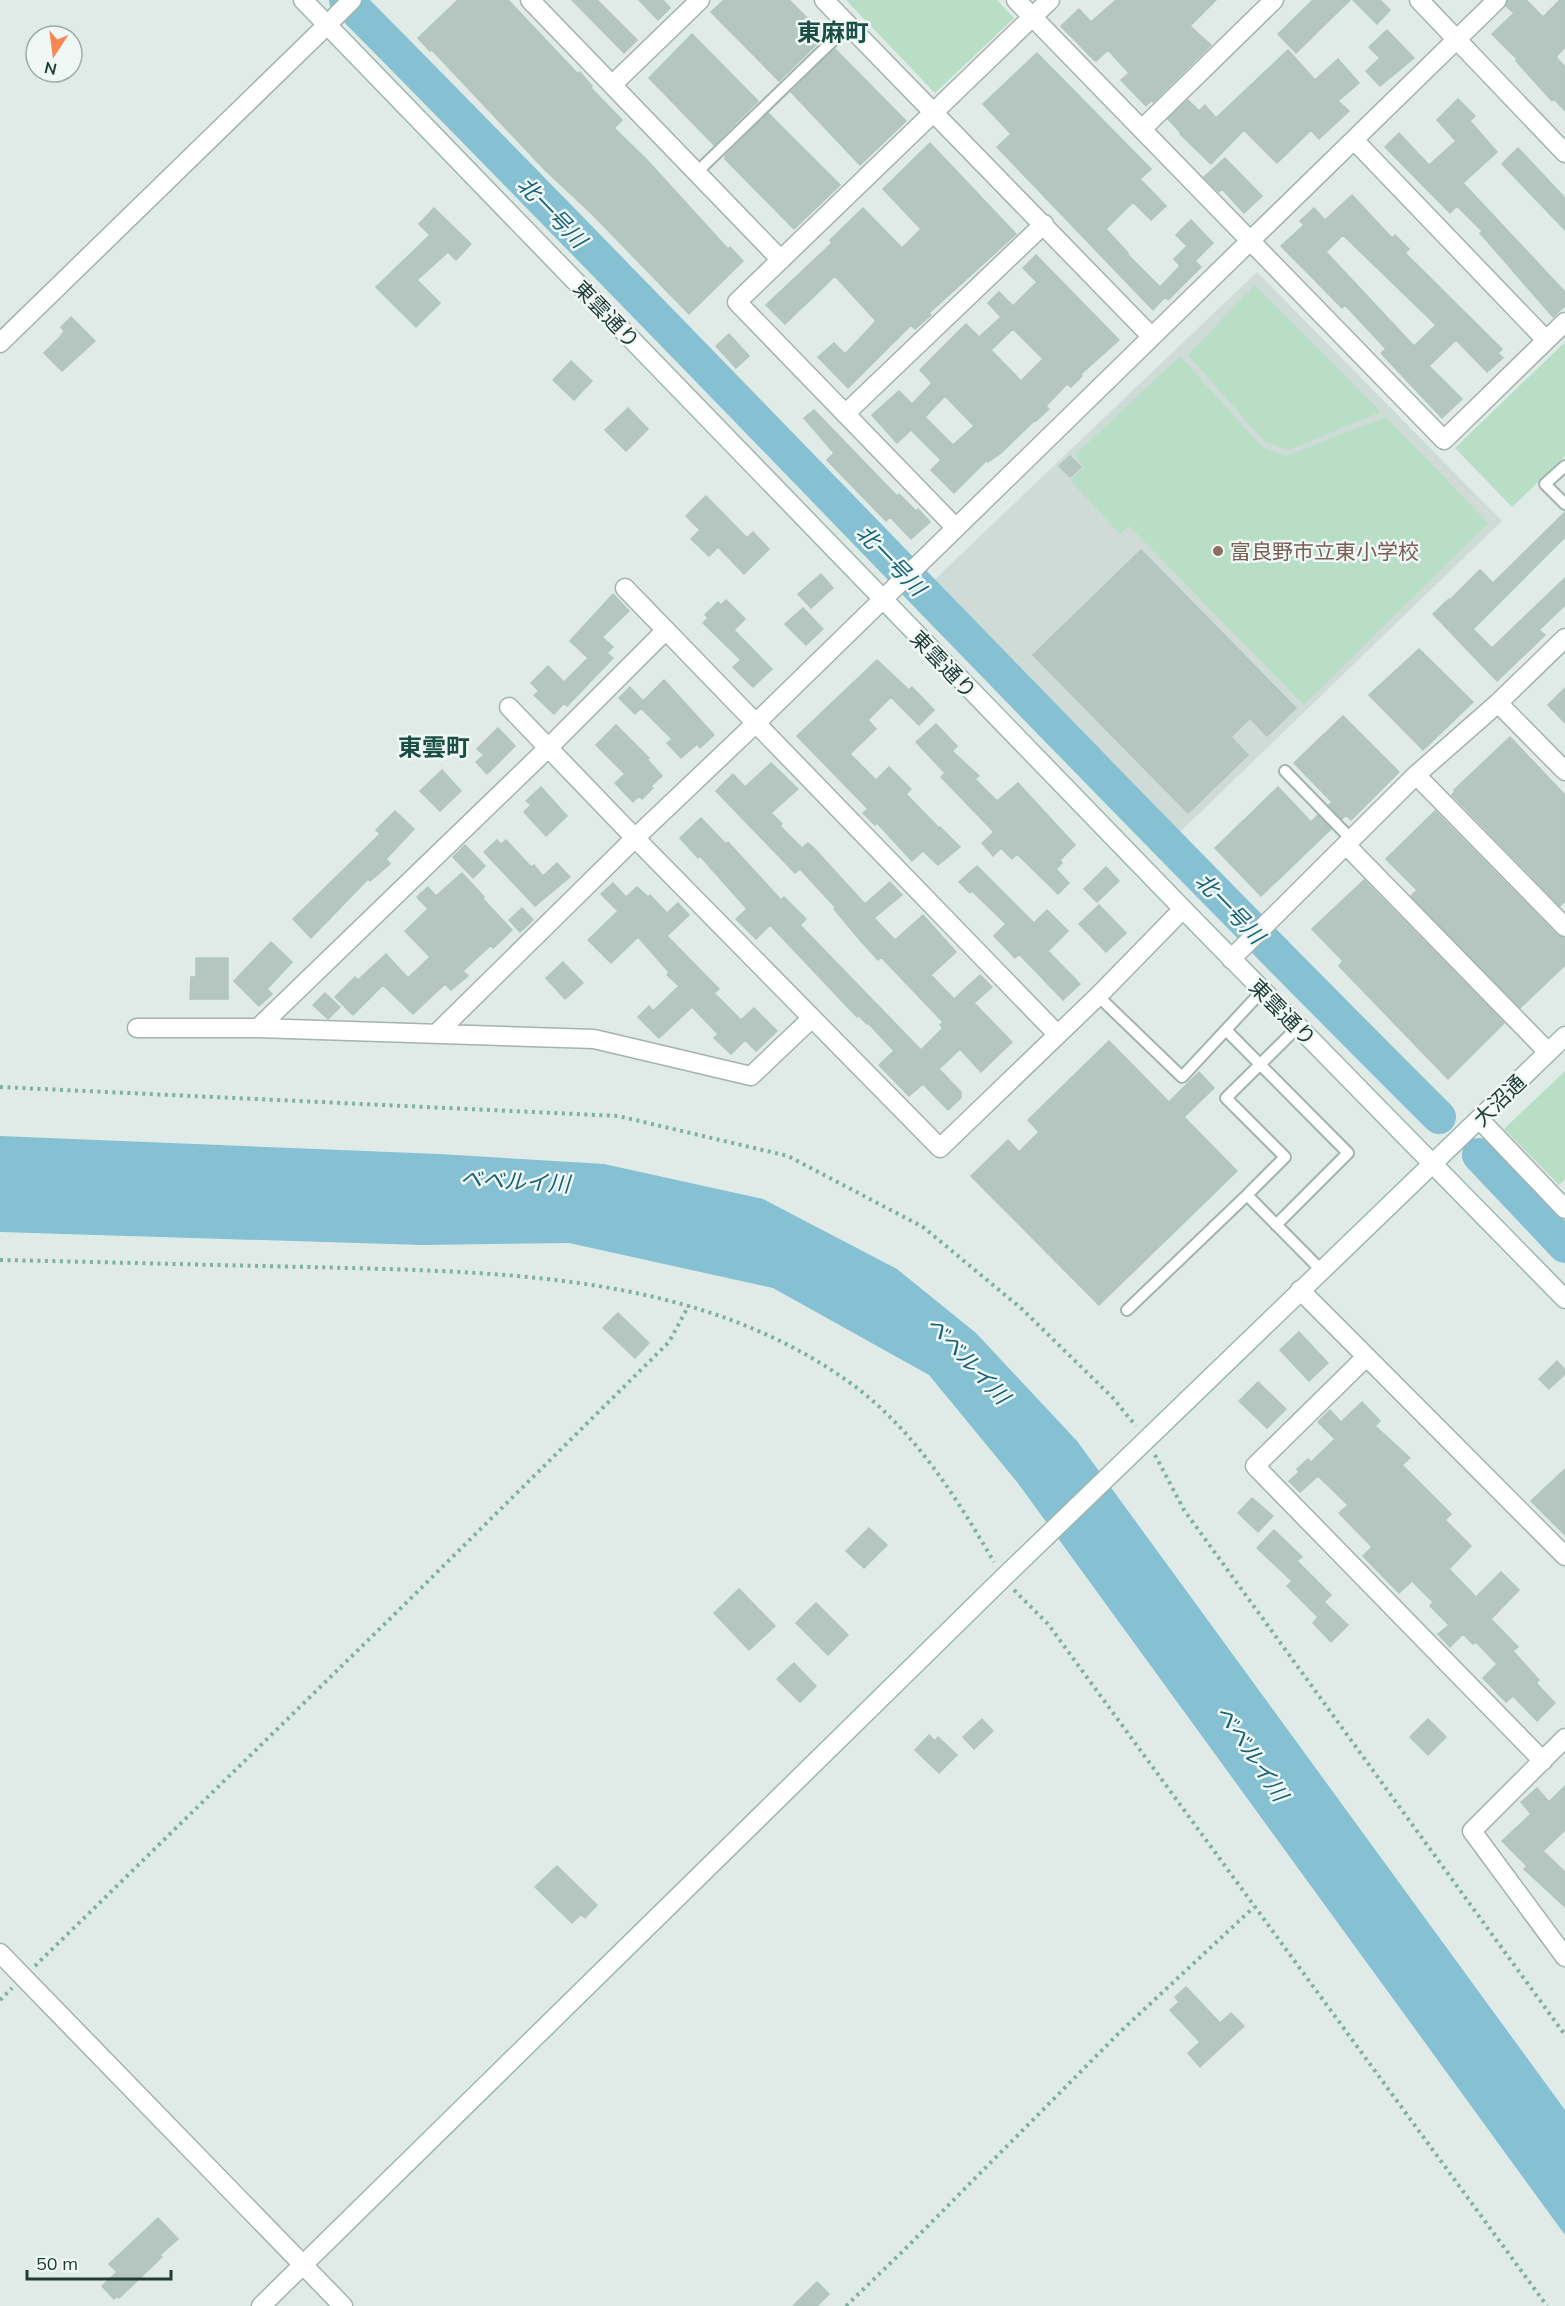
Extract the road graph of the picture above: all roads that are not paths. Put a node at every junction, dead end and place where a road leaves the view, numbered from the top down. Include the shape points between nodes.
1 (303, 0) edge
2 (530, 0) edge
3 (700, 0) edge
4 (824, 0) edge
5 (1016, 0) edge
6 (1050, 0) edge
7 (1274, 0) edge
8 (1419, 0) edge
9 (1497, 0) edge
10 (347, 5) edge
11 (1033, 17) junction
12 (327, 25) junction
13 (849, 25) junction
14 (1458, 40) junction
15 (612, 85) junction
16 (935, 112) junction
17 (1142, 129) junction
18 (1354, 140) junction
19 (1565, 152) edge
20 (696, 173) junction
21 (1044, 224) junction
22 (1250, 240) junction
23 (781, 260) junction
24 (1565, 322) edge
25 (1151, 336) junction
26 (1546, 340) junction
27 (0, 343) edge
28 (845, 414) junction
29 (1565, 466) edge
30 (1565, 504) edge
31 (955, 527) junction
32 (626, 588) dead end
33 (882, 599) junction
34 (666, 630) junction
35 (1565, 638) edge
36 (1498, 704) junction
37 (509, 707) dead end
38 (756, 723) junction
39 (548, 747) junction
40 (1285, 771) dead end
41 (1565, 771) edge
42 (1416, 775) junction
43 (635, 838) junction
44 (1349, 842) junction
45 (1183, 909) junction
46 (1565, 927) edge
47 (1231, 959) junction
48 (1262, 991) junction
49 (1098, 996) junction
50 (812, 1018) junction
51 (1298, 1027) junction
52 (137, 1028) dead end
53 (258, 1028) junction
54 (1226, 1030) junction
55 (436, 1034) junction
56 (1058, 1034) junction
57 (1565, 1036) edge
58 (1548, 1052) junction
59 (1260, 1065) junction
60 (1480, 1120) junction
61 (1433, 1163) junction
62 (1246, 1195) junction
63 (1565, 1209) edge
64 (1276, 1225) junction
65 (1321, 1270) junction
66 (1300, 1290) junction
67 (1565, 1299) edge
68 (1127, 1310) dead end
69 (1366, 1357) junction
70 (1565, 1556) edge
71 (1565, 1738) edge
72 (1542, 1761) junction
73 (1562, 1947) edge
74 (0, 1953) edge
75 (303, 2265) junction
76 (261, 2306) edge
77 (343, 2306) edge

1 - 12 street, 東雲通り
2 - 15 street
3 - 15 street
4 - 13 street
5 - 11 street
6 - 11 street
7 - 17 street
8 - 14 street
9 - 14 street
10 - 12 street
11 - 16 street
11 - 17 street
12 - 27 street
12 - 33 street, 東雲通り
13 - 16 street
13 - 20 lane
14 - 18 street
14 - 19 street
15 - 20 street
16 - 21 street
16 - 23 street
17 - 22 street
18 - 22 street
18 - 26 street
20 - 23 street
21 - 25 street
21 - 28 street
22 - 25 street
22 - 26 street via 1444,440
23 - 28 street via 737,302
24 - 26 street
25 - 31 street
28 - 31 street
29 - 30 lane via 1545,484
31 - 33 street
32 - 34 street
33 - 38 street
33 - 45 street, 東雲通り
34 - 38 street
34 - 39 street
35 - 36 street
36 - 41 street
36 - 42 street
37 - 39 street
38 - 43 street
38 - 56 street
39 - 43 street
39 - 53 street
40 - 44 lane
42 - 44 street
42 - 46 street
43 - 50 street
43 - 55 street
44 - 47 street
44 - 58 street
45 - 47 street, 東雲通り
45 - 49 street
47 - 48 street, 東雲通り
48 - 51 street, 東雲通り
48 - 54 lane
49 - 54 lane via 1182,1077
49 - 56 street
50 - 55 street via 751,1076 594,1039
50 - 56 street via 940,1148
51 - 59 lane
51 - 61 street, 東雲通り
52 - 53 street
53 - 55 street
54 - 59 lane
57 - 58 street, 大沼通
58 - 60 street, 大沼通
59 - 62 lane via 1226,1098 1285,1157
59 - 64 lane via 1348,1153
60 - 61 street, 大沼通
60 - 63 street
61 - 65 street, 大沼通
61 - 67 street, 東雲通り
62 - 64 lane
62 - 68 lane
64 - 65 lane
65 - 66 street, 大沼通
66 - 69 street
66 - 75 street, 大沼通
69 - 70 street
69 - 72 street via 1255,1466
71 - 72 street
72 - 73 street via 1472,1831
74 - 75 street
75 - 76 street, 大沼通
75 - 77 street

